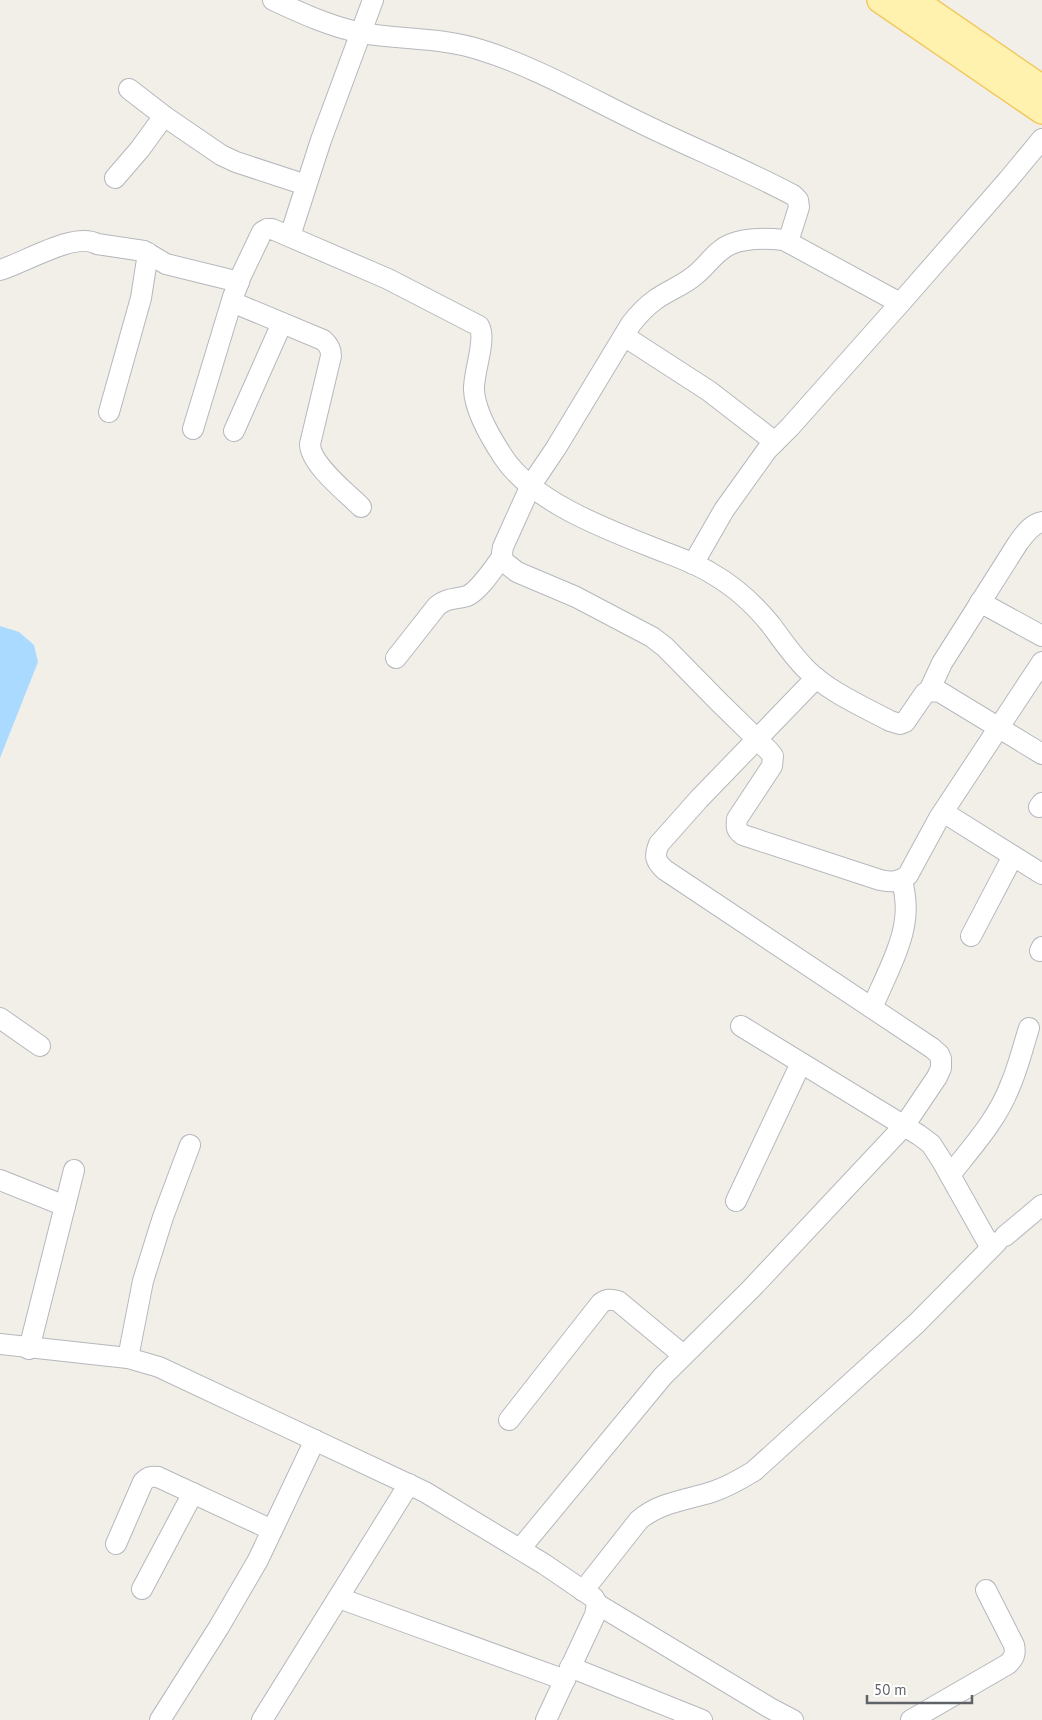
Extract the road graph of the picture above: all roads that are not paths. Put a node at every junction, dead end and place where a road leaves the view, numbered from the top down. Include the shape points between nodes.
1 (273, 0) edge
2 (373, 0) edge
3 (880, 0) edge
4 (914, 0) edge
5 (362, 33) junction
6 (1042, 88) edge
7 (129, 89) dead end
8 (1042, 111) edge
9 (164, 116) junction
10 (1042, 139) edge
11 (116, 178) dead end
12 (306, 185) junction
13 (290, 236) junction
14 (788, 242) junction
15 (148, 253) junction
16 (0, 270) edge
17 (239, 282) junction
18 (232, 302) junction
19 (900, 303) junction
20 (282, 323) junction
21 (624, 336) junction
22 (109, 412) dead end
23 (193, 429) dead end
24 (234, 431) dead end
25 (775, 442) junction
26 (531, 485) junction
27 (361, 507) dead end
28 (1042, 522) edge
29 (502, 557) junction
30 (693, 564) junction
31 (980, 602) junction
32 (1042, 636) edge
33 (396, 658) dead end
34 (1042, 662) edge
35 (816, 678) junction
36 (929, 691) junction
37 (998, 727) junction
38 (757, 738) junction
39 (1042, 754) edge
40 (943, 812) junction
41 (1013, 856) junction
42 (1042, 874) edge
43 (902, 880) junction
44 (971, 936) dead end
45 (872, 1008) junction
46 (0, 1018) edge
47 (741, 1026) dead end
48 (1029, 1028) dead end
49 (40, 1046) dead end
50 (801, 1063) junction
51 (904, 1126) junction
52 (190, 1145) dead end
53 (74, 1170) dead end
54 (950, 1175) junction
55 (0, 1180) edge
56 (736, 1202) dead end
57 (1042, 1205) edge
58 (65, 1206) junction
59 (997, 1242) junction
60 (0, 1344) edge
61 (29, 1348) junction
62 (683, 1355) junction
63 (128, 1358) junction
64 (508, 1420) dead end
65 (315, 1440) junction
66 (409, 1484) junction
67 (193, 1493) junction
68 (272, 1530) junction
69 (116, 1544) dead end
70 (520, 1549) junction
71 (142, 1589) dead end
72 (986, 1590) dead end
73 (590, 1597) junction
74 (339, 1598) junction
75 (567, 1673) junction
76 (766, 1714) edge
77 (160, 1720) edge
78 (262, 1720) edge
79 (546, 1720) edge
80 (702, 1720) edge
81 (794, 1720) edge
82 (911, 1720) edge

1 - 5 street
2 - 5 street
3 - 8 main road
4 - 6 main road
5 - 12 street
5 - 14 street via 440,40 483,50 515,62 782,189 798,200 799,206
7 - 9 street
9 - 11 street
9 - 12 street via 221,155
10 - 19 street
12 - 13 street
13 - 17 street via 272,229 262,232
13 - 26 street via 395,283 479,326 481,342 474,382 477,405 505,459
14 - 19 street
14 - 21 street via 768,238 731,244 694,276 642,310
15 - 16 street via 78,241
15 - 17 street via 166,264
15 - 22 street via 141,298
17 - 18 street
18 - 20 street
18 - 23 street
19 - 25 street
20 - 24 street
20 - 27 street via 323,340 331,350 310,450 321,467
21 - 25 street via 709,391
21 - 26 street
25 - 30 street via 724,510
26 - 29 street via 503,547
26 - 30 street via 572,512
28 - 31 street via 1027,531
29 - 33 street via 474,592 444,600 437,606
29 - 38 street via 505,564 517,572 576,597 652,637
30 - 35 street via 724,581 749,601 795,658
31 - 32 street
31 - 36 street
34 - 37 street
35 - 36 street via 900,724
35 - 38 street
36 - 37 street via 940,692
37 - 39 street
37 - 40 street
38 - 43 street via 769,750 773,761 738,819 738,831 880,880
38 - 45 street via 659,844 655,858 665,870
40 - 41 street
40 - 43 street via 908,875
41 - 42 street
41 - 44 street
43 - 45 street via 906,920
45 - 51 street via 932,1048 941,1059 937,1077
46 - 49 street
47 - 50 street
48 - 54 street via 1003,1102 992,1122
50 - 51 street
50 - 56 street
51 - 54 street via 931,1144
51 - 62 street via 751,1289
52 - 63 street via 162,1217 143,1281
53 - 58 street
54 - 59 street
55 - 58 street
57 - 59 street
58 - 61 street
59 - 73 street via 917,1323 754,1471 714,1491 660,1506 647,1513 639,1520
60 - 61 street
61 - 63 street
62 - 64 street via 618,1301 605,1300
62 - 70 street
63 - 65 street via 184,1378
65 - 66 street
65 - 68 street
66 - 70 street
66 - 74 street
67 - 68 street
67 - 69 street via 158,1477 147,1478
67 - 71 street
68 - 77 street via 219,1628
70 - 73 street
72 - 82 street via 1014,1645 1014,1658
73 - 75 street via 595,1615
73 - 76 street
74 - 75 street
74 - 78 street
75 - 79 street
75 - 80 street
76 - 81 street

